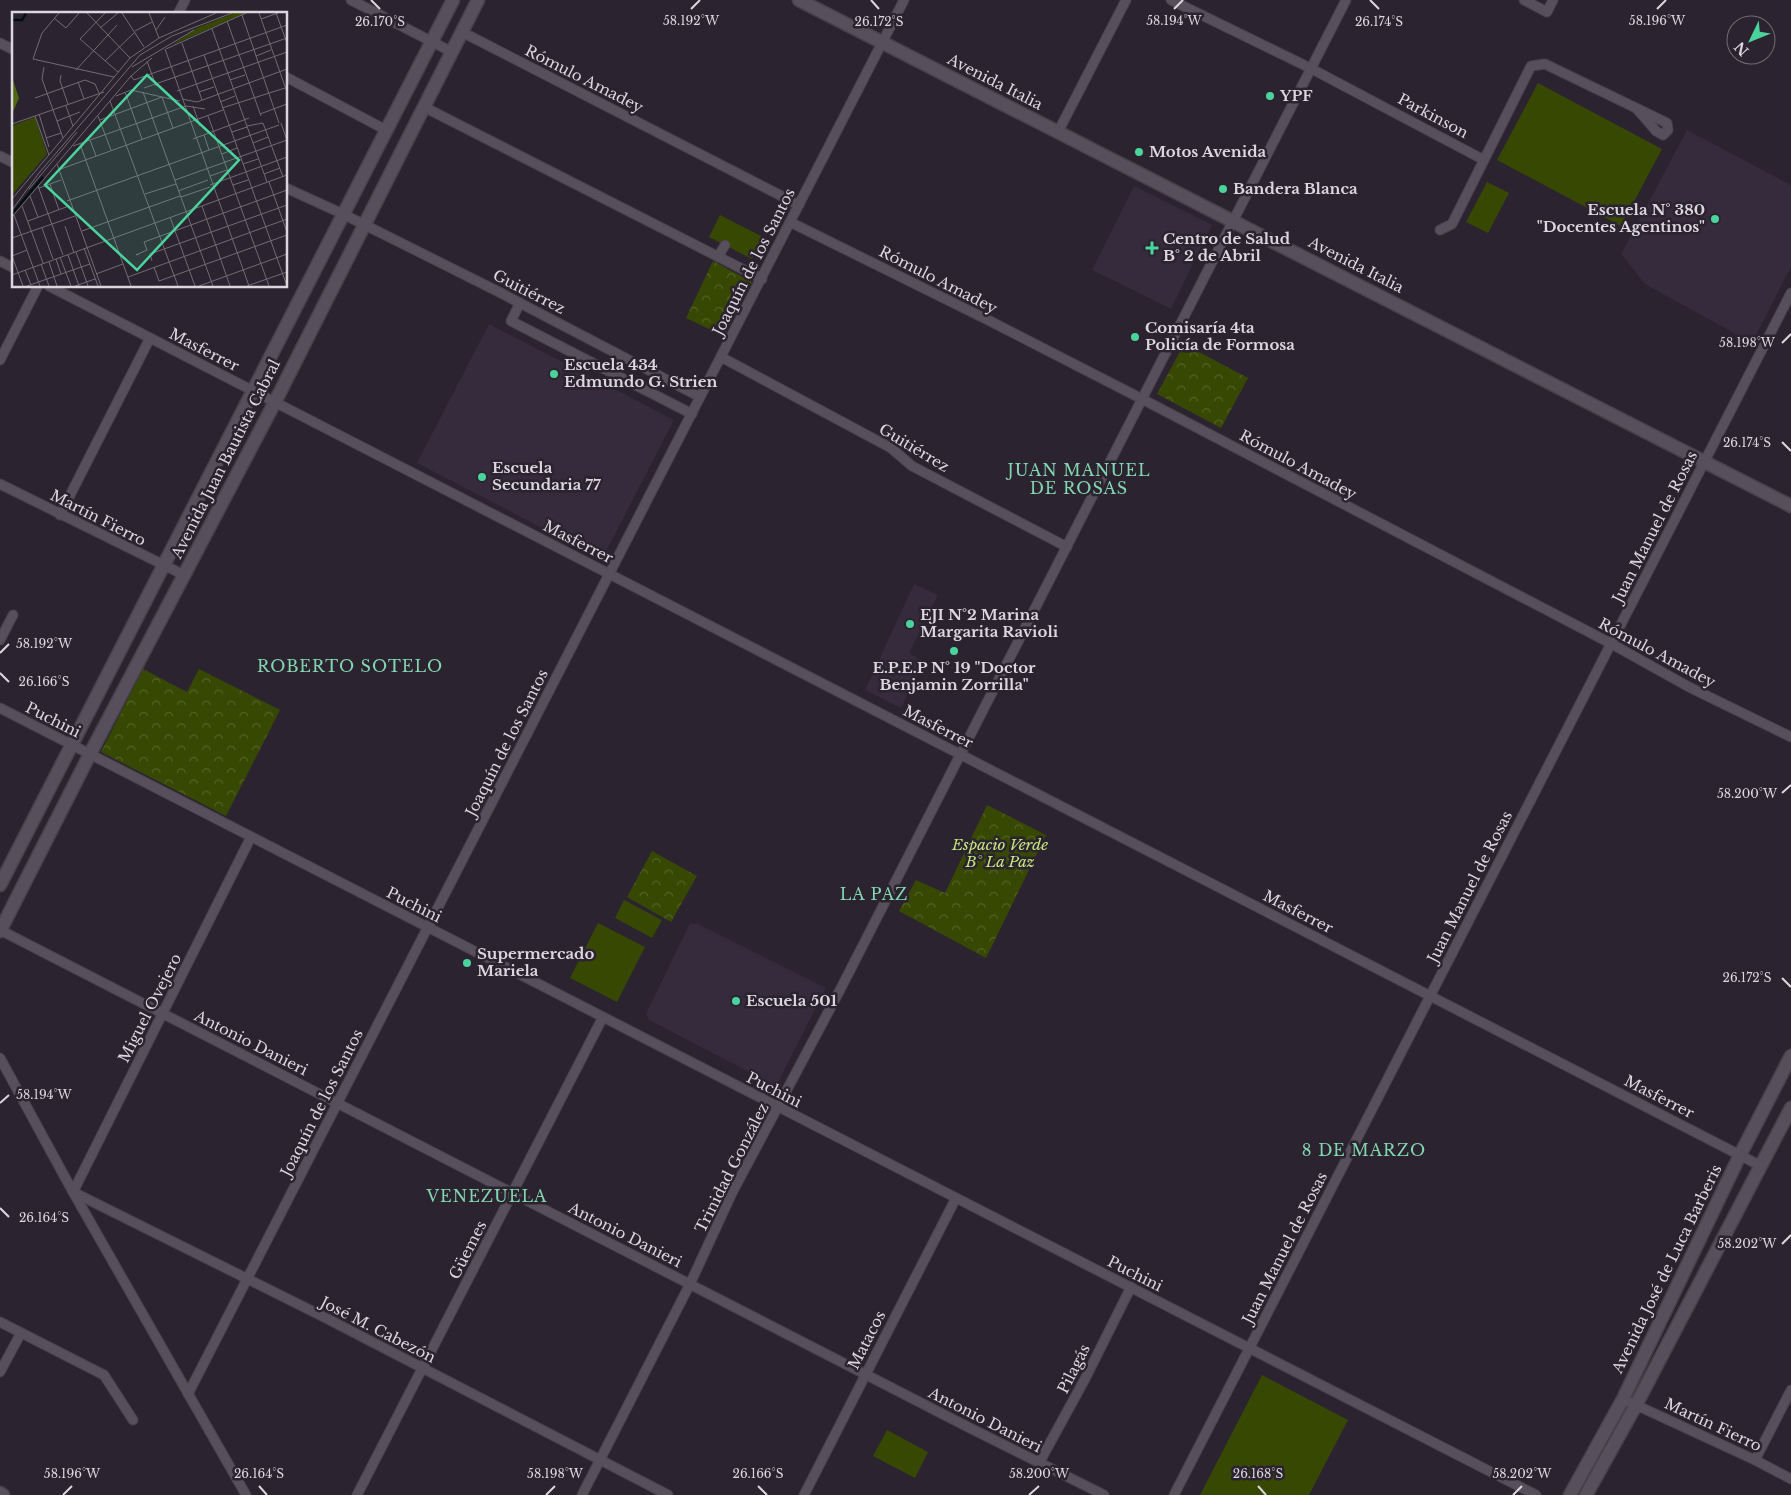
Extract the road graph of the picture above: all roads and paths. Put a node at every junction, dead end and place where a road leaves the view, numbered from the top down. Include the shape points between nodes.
1 (185, 0) edge
2 (351, 0) edge
3 (453, 0) edge
4 (478, 0) edge
5 (799, 0) edge
6 (904, 0) edge
7 (1126, 0) edge
8 (1171, 0) edge
9 (1346, 0) edge
10 (1524, 0) edge
11 (1553, 0) edge
12 (179, 12) edge
13 (462, 32) junction
14 (432, 42) junction
15 (0, 43) edge
16 (882, 44) junction
17 (12, 49) edge
18 (452, 52) junction
19 (1310, 68) junction
20 (288, 78) edge
21 (424, 107) junction
22 (1637, 109) dead end
23 (386, 130) junction
24 (1058, 132) junction
25 (0, 156) edge
26 (1484, 160) junction
27 (12, 162) edge
28 (288, 189) edge
29 (799, 205) junction
30 (343, 214) junction
31 (1233, 220) junction
32 (790, 222) junction
33 (364, 225) junction
34 (1440, 230) dead end
35 (725, 245) dead end
36 (718, 257) junction
37 (0, 261) edge
38 (12, 267) edge
39 (762, 279) junction
40 (37, 288) edge
41 (53, 288) edge
42 (1791, 293) edge
43 (520, 303) junction
44 (150, 338) junction
45 (721, 357) junction
46 (0, 360) edge
47 (253, 391) junction
48 (700, 398) junction
49 (1142, 399) junction
50 (275, 402) junction
51 (692, 414) junction
52 (1704, 461) junction
53 (0, 484) edge
54 (1791, 506) edge
55 (60, 515) junction
56 (1066, 547) junction
57 (163, 566) junction
58 (609, 574) junction
59 (184, 575) junction
60 (13, 615) dead end
61 (0, 640) edge
62 (1610, 643) junction
63 (0, 708) edge
64 (1791, 737) edge
65 (71, 744) junction
66 (90, 754) junction
67 (960, 754) junction
68 (252, 837) junction
69 (0, 885) edge
70 (428, 927) junction
71 (0, 930) edge
72 (1430, 995) junction
73 (163, 1014) junction
74 (603, 1017) junction
75 (1791, 1056) edge
76 (0, 1058) edge
77 (337, 1103) junction
78 (778, 1108) junction
79 (1791, 1108) edge
80 (1740, 1155) junction
81 (1761, 1166) junction
82 (73, 1192) junction
83 (512, 1193) junction
84 (956, 1198) junction
85 (247, 1279) junction
86 (690, 1284) junction
87 (1131, 1287) junction
88 (0, 1322) edge
89 (20, 1333) junction
90 (1249, 1348) junction
91 (422, 1368) junction
92 (0, 1372) edge
93 (865, 1374) junction
94 (1791, 1390) edge
95 (188, 1394) junction
96 (1623, 1398) junction
97 (1636, 1405) junction
98 (133, 1420) dead end
99 (1755, 1460) junction
100 (600, 1461) junction
101 (1039, 1463) junction
102 (1791, 1479) edge
103 (246, 1495) edge
104 (357, 1495) edge
105 (582, 1495) edge
106 (668, 1495) edge
107 (804, 1495) edge
108 (1104, 1495) edge
109 (1174, 1495) edge
110 (1536, 1495) edge
111 (1570, 1495) edge
112 (1586, 1495) edge

1 - 12 street
2 - 14 street
3 - 14 main road, Avenida Juan Bautista Cabral
4 - 13 main road, Avenida Juan Bautista Cabral
5 - 16 main road, Avenida Italia
6 - 16 street, Joaquín de los Santos
7 - 24 street
8 - 19 street, Parkinson
9 - 19 street, Trinidad González
10 - 11 street via 1547,12
13 - 18 main road, Avenida Juan Bautista Cabral
13 - 29 street, Rómulo Amadey
14 - 18 street
14 - 23 main road, Avenida Juan Bautista Cabral
15 - 17 street
16 - 24 main road, Avenida Italia
16 - 29 street, Joaquín de los Santos
18 - 21 main road, Avenida Juan Bautista Cabral
19 - 26 street, Parkinson
19 - 31 street, Trinidad González
20 - 23 street
21 - 33 main road, Avenida Juan Bautista Cabral
21 - 36 street
22 - 26 street via 1545,64 1531,66
23 - 30 main road, Avenida Juan Bautista Cabral
24 - 31 main road, Avenida Italia
25 - 27 street
26 - 34 street via 1452,224
28 - 30 street, Guitiérrez
29 - 32 street, Joaquín de los Santos
30 - 33 street, Guitiérrez
30 - 47 main road, Avenida Juan Bautista Cabral
31 - 49 street, Trinidad González
31 - 52 main road, Avenida Italia
32 - 39 street, Joaquín de los Santos
32 - 49 street, Rómulo Amadey
33 - 43 street, Guitiérrez
33 - 50 main road, Avenida Juan Bautista Cabral
35 - 36 street
36 - 39 street
37 - 38 street
39 - 45 street, Joaquín de los Santos
40 - 46 street
41 - 44 street, Masferrer
42 - 52 street, Juan Manuel de Rosas
43 - 48 street, Guitiérrez
43 - 51 street via 511,320
44 - 47 street, Masferrer
44 - 55 street
45 - 48 street, Joaquín de los Santos
45 - 56 street, Guitiérrez via 891,448 912,466
47 - 50 street, Masferrer
47 - 57 main road, Avenida Juan Bautista Cabral
48 - 51 street, Joaquín de los Santos
49 - 56 street, Trinidad González
49 - 62 street, Rómulo Amadey
50 - 58 street, Masferrer
50 - 59 main road, Avenida Juan Bautista Cabral
51 - 58 street, Joaquín de los Santos
52 - 54 main road, Avenida Italia
52 - 62 street, Juan Manuel de Rosas
53 - 55 street, Martín Fierro
55 - 57 street, Martín Fierro
56 - 67 street, Trinidad González
57 - 59 street, Martín Fierro
57 - 65 main road, Avenida Juan Bautista Cabral
58 - 67 street, Masferrer
58 - 70 street, Joaquín de los Santos
59 - 66 main road, Avenida Juan Bautista Cabral
60 - 61 street
62 - 64 street, Rómulo Amadey via 1689,687
62 - 72 street, Juan Manuel de Rosas
63 - 65 street, Puchini
65 - 66 street, Puchini
65 - 69 main road, Avenida Juan Bautista Cabral
66 - 68 street, Puchini
66 - 71 main road, Avenida Juan Bautista Cabral
67 - 72 street, Masferrer
67 - 78 street, Trinidad González
68 - 70 street, Puchini
68 - 73 street, Miguel Ovejero
70 - 74 street, Puchini
70 - 77 street, Joaquín de los Santos
71 - 73 street, Antonio Danieri
72 - 80 street, Masferrer
72 - 90 street, Juan Manuel de Rosas
73 - 77 street, Antonio Danieri
73 - 82 street, Miguel Ovejero
74 - 78 street, Puchini
74 - 83 street, Güemes
75 - 80 main road, Avenida José de Luca Barberis
76 - 82 street
77 - 83 street, Antonio Danieri
77 - 85 street, Joaquín de los Santos
78 - 84 street, Puchini
78 - 86 street, Trinidad González via 732,1193
79 - 81 main road
80 - 81 street, Masferrer
80 - 96 main road, Avenida José de Luca Barberis
81 - 97 main road
82 - 85 street, José M. Cabezón
82 - 95 street
83 - 86 street, Antonio Danieri
83 - 91 street, Güemes
84 - 87 street, Puchini
84 - 93 street, Matacos
85 - 91 street, José M. Cabezón
85 - 95 street, Joaquín de los Santos
86 - 93 street, Antonio Danieri
86 - 100 street, Trinidad González
87 - 90 street, Puchini
87 - 101 street, Pilagás
88 - 89 street
89 - 92 street
89 - 98 street via 104,1375
90 - 109 street, Juan Manuel de Rosas
90 - 110 street, Puchini
91 - 100 street, José M. Cabezón
91 - 104 street, Güemes
93 - 101 street, Antonio Danieri
93 - 107 street, Matacos
94 - 99 street
95 - 103 street
96 - 97 street, Martín Fierro
96 - 111 main road, Avenida José de Luca Barberis
97 - 99 street, Martín Fierro
97 - 112 main road
99 - 102 street, Martín Fierro
100 - 105 street, Trinidad González
100 - 106 street, José M. Cabezón
101 - 108 street, Antonio Danieri

